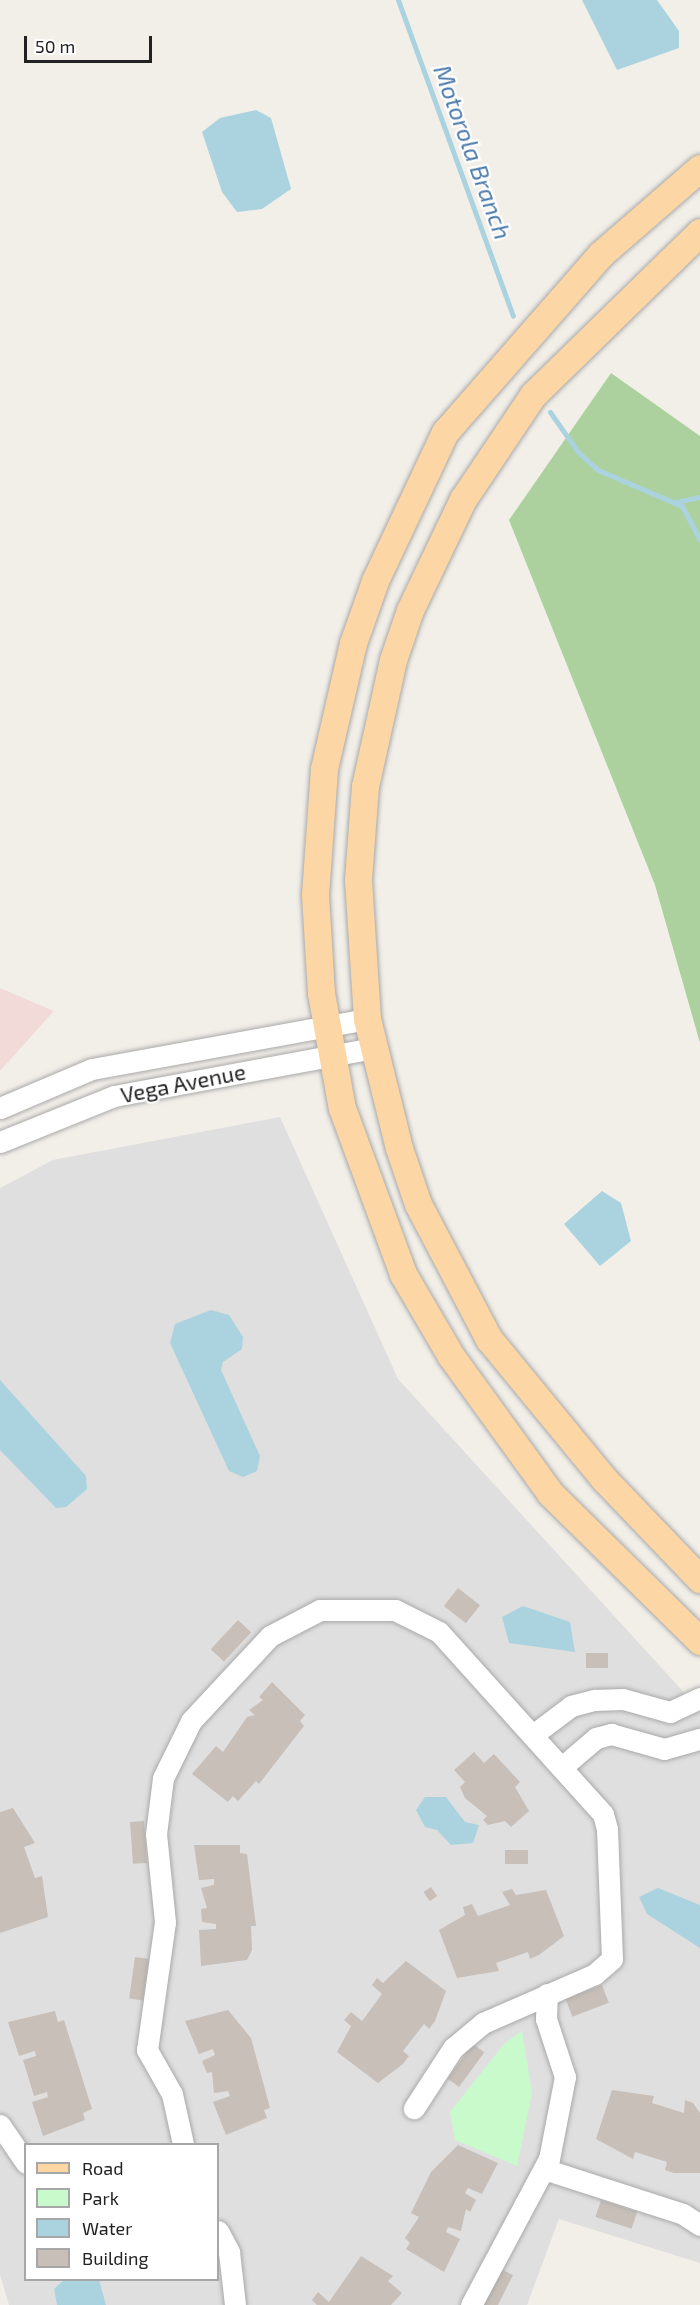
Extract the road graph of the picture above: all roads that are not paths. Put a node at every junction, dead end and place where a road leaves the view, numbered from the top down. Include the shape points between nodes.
1 (700, 168) edge
2 (700, 232) edge
3 (420, 484) junction
4 (458, 509) junction
5 (367, 1019) junction
6 (327, 1025) junction
7 (373, 1048) junction
8 (331, 1056) junction
9 (0, 1108) edge
10 (0, 1142) edge
11 (700, 1579) edge
12 (700, 1641) edge
13 (700, 1698) edge
14 (534, 1734) junction
15 (700, 1739) edge
16 (562, 1767) junction
17 (547, 1994) junction
18 (414, 2108) dead end
19 (0, 2125) edge
20 (183, 2143) edge
21 (24, 2160) edge
22 (544, 2169) junction
23 (700, 2225) edge
24 (219, 2233) edge
25 (235, 2305) edge
26 (471, 2305) edge

1 - 3 main road via 601,254 499,364 446,432
2 - 4 main road via 532,395
3 - 4 main road
3 - 6 main road via 353,643 324,769 315,895
4 - 5 main road via 410,610 374,734 358,880
5 - 6 street, Vega Avenue
5 - 7 main road
6 - 8 main road
6 - 9 street, Vega Avenue via 93,1070
7 - 8 street, Vega Avenue
7 - 11 main road via 418,1204 489,1339 604,1479
8 - 10 street, Vega Avenue via 114,1096
8 - 12 main road via 350,1136 376,1212 451,1356 550,1493
13 - 14 street via 670,1712 623,1699 594,1700 571,1706
14 - 16 street
14 - 20 street via 439,1632 395,1610 358,1607 320,1610 270,1636 191,1721 163,1778 156,1834 165,1922 147,2050 172,2094
15 - 16 street via 664,1749 611,1734 596,1738
16 - 17 street via 603,1814 612,1959 595,1974
17 - 18 street via 483,2023 453,2048
17 - 22 street via 546,2019 565,2077
19 - 21 street
22 - 23 street via 683,2214
22 - 26 street
24 - 25 street via 229,2252

